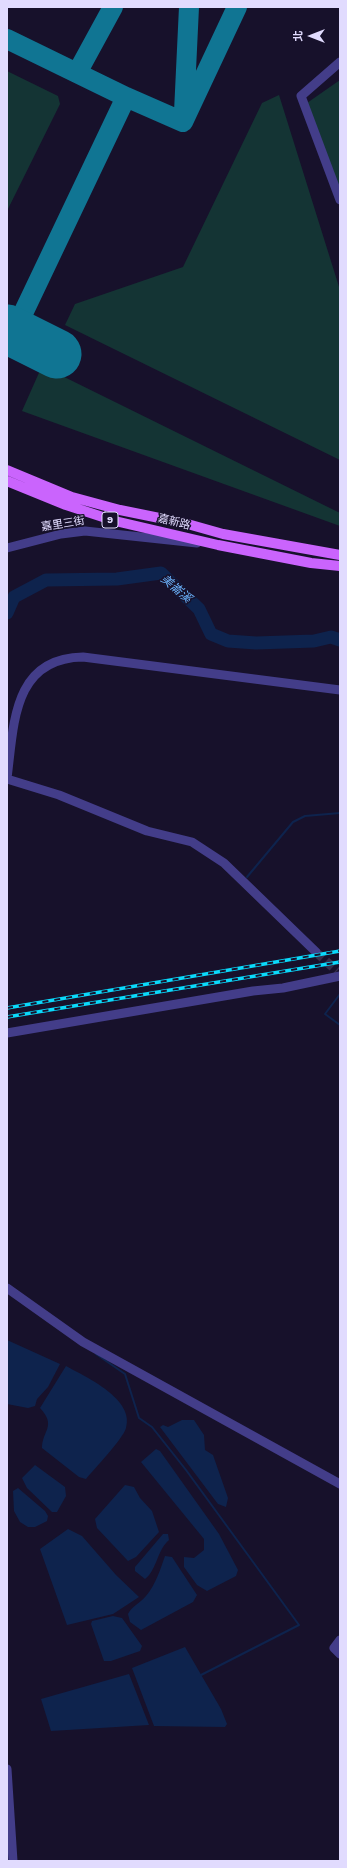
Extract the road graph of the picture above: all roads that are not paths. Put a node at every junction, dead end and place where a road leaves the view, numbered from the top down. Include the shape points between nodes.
1 (340, 62) edge
2 (340, 200) edge
3 (7, 470) edge
4 (7, 481) edge
5 (218, 545) junction
6 (7, 548) edge
7 (340, 555) edge
8 (340, 566) edge
9 (340, 690) edge
10 (7, 779) edge
11 (316, 952) tunnel mouth
12 (339, 973) edge
13 (7, 1033) edge
14 (7, 1288) edge
15 (340, 1484) edge
16 (340, 1640) edge
17 (340, 1654) edge
18 (7, 1769) edge
19 (13, 1861) edge

1 - 2 street via 301,96
3 - 7 main road, 嘉新路 / 9 via 72,497 120,510 223,534
4 - 5 main road, 嘉新路 / 9 via 66,505 115,521
5 - 6 street, 嘉里三街 via 85,531 61,534
5 - 8 main road, 嘉新路 / 9
9 - 10 street via 83,657 60,660 37,673 28,682 20,697
10 - 11 street via 59,795 147,831 192,842 224,863
12 - 13 street via 283,988
14 - 15 street via 83,1342
16 - 17 street via 334,1648
18 - 19 street

